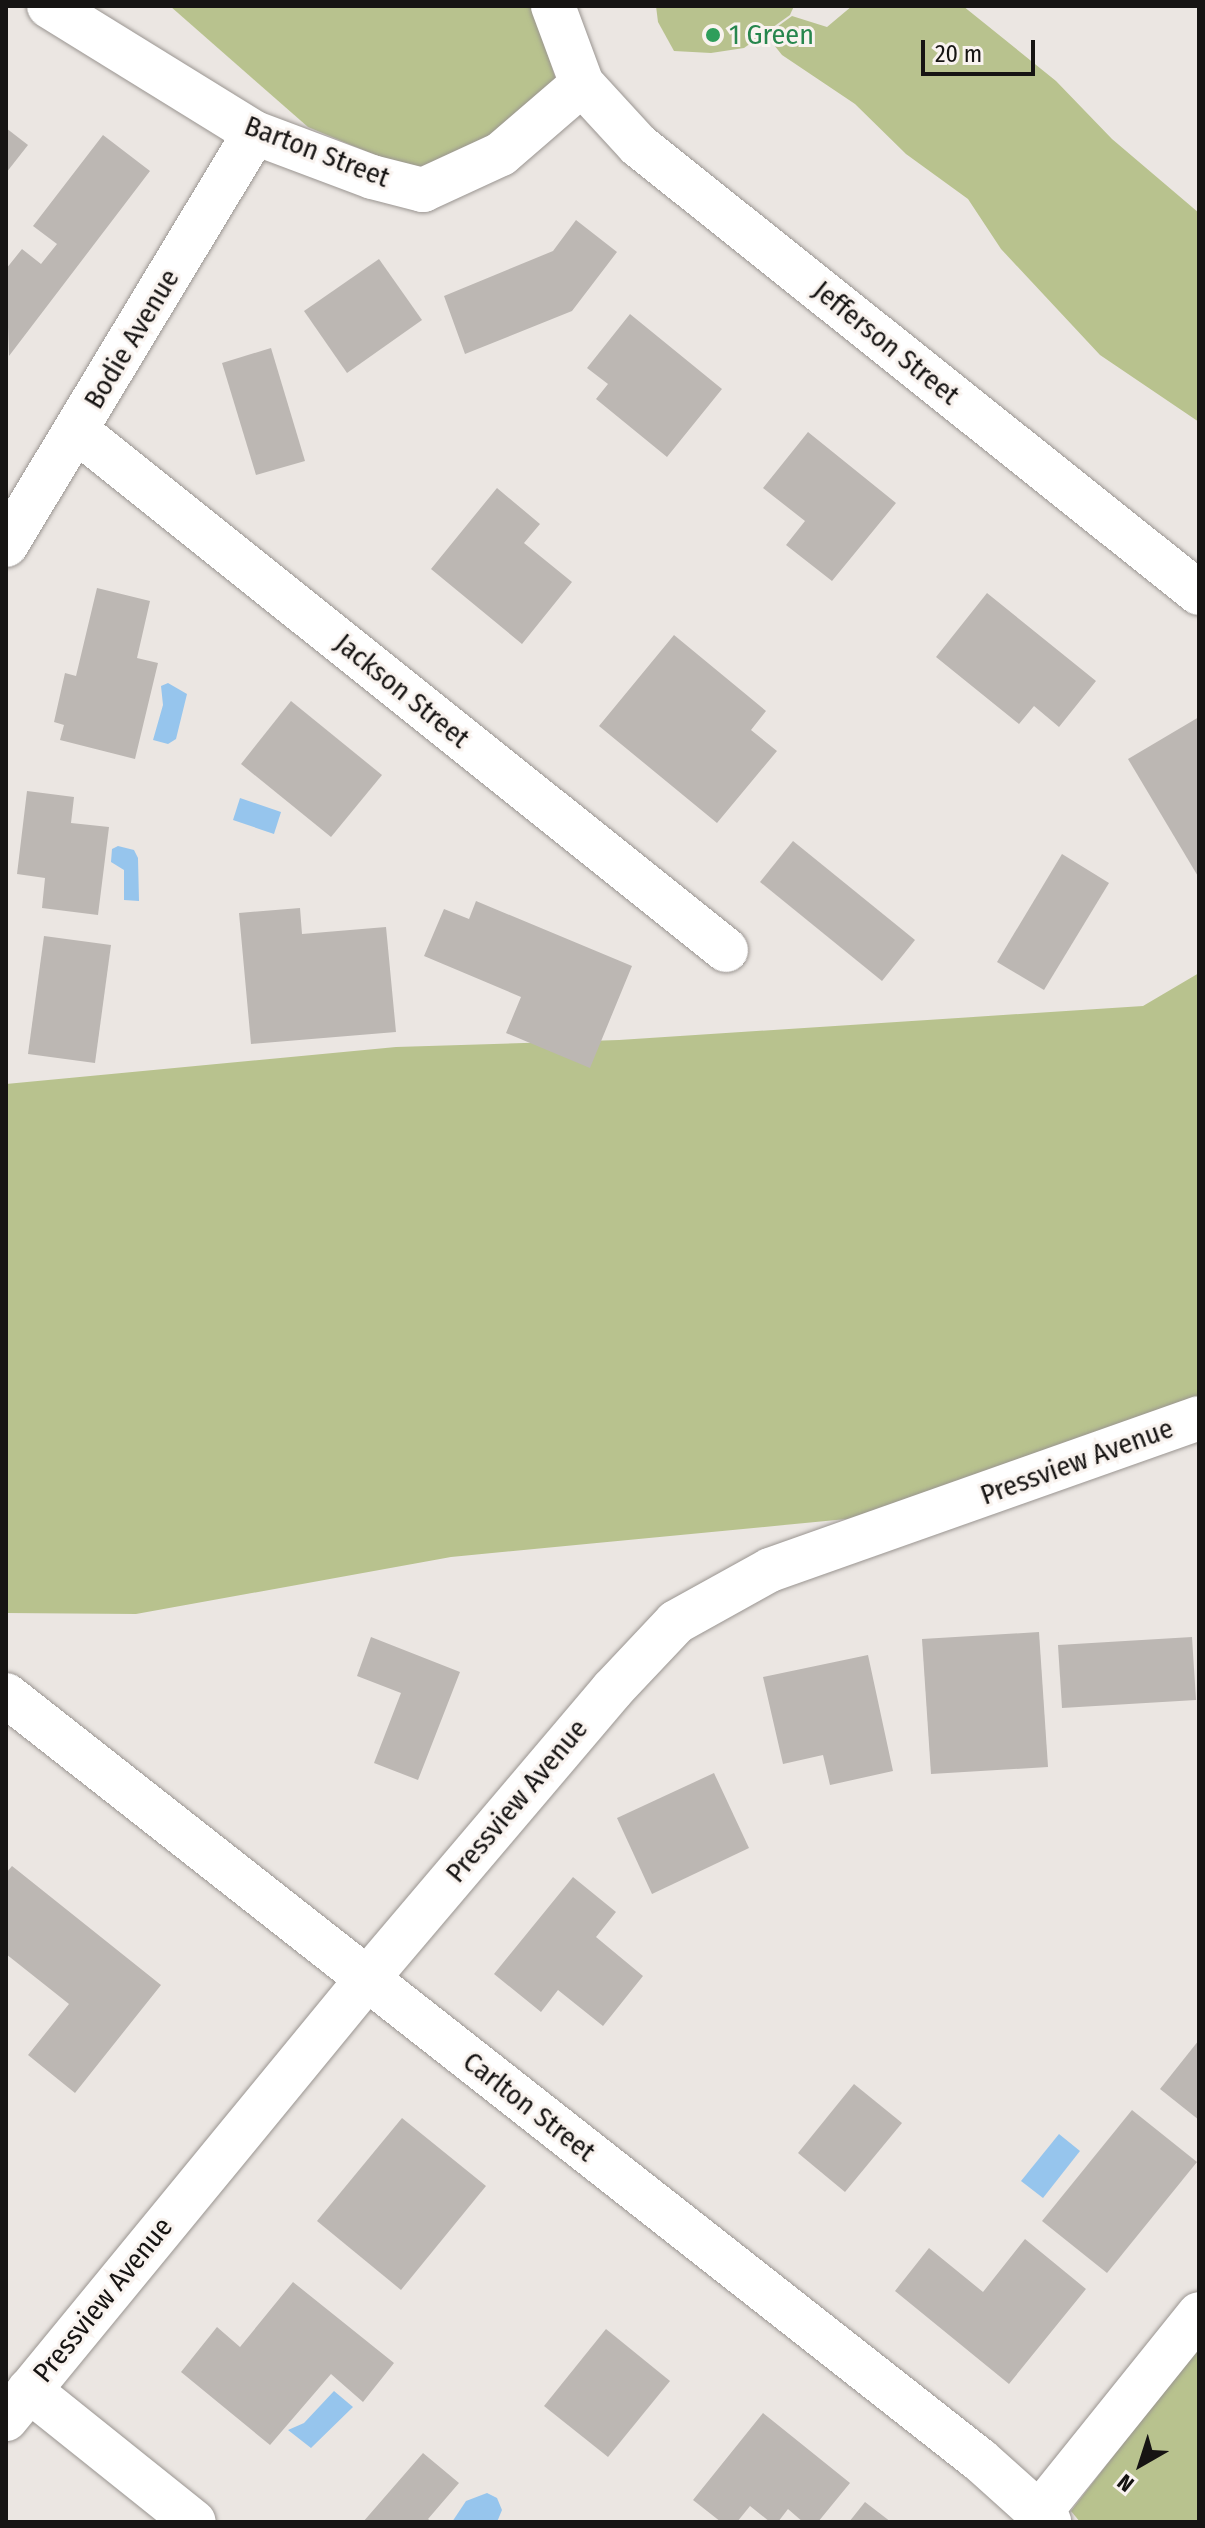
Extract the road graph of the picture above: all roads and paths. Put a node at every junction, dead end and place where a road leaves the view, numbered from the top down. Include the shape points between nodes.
1 (49, 6) edge
2 (553, 6) edge
3 (582, 84) junction
4 (255, 133) junction
5 (77, 431) junction
6 (6, 545) edge
7 (1199, 593) edge
8 (726, 950) dead end
9 (1199, 1418) edge
10 (6, 1695) edge
11 (367, 1979) junction
12 (1199, 2314) edge
13 (18, 2405) edge
14 (1045, 2517) edge
15 (194, 2522) edge

1 - 4 street, Barton Street
2 - 3 street
3 - 4 street, Barton Street via 501,154 423,190 372,177
3 - 7 street, Jefferson Street via 638,145
4 - 5 street, Bodie Avenue
5 - 6 street, Bodie Avenue
5 - 8 street, Jackson Street
9 - 11 street, Pressview Avenue via 770,1570 676,1622
10 - 11 street, Carlton Street
11 - 13 street, Pressview Avenue
11 - 14 street, Carlton Street
12 - 14 street
13 - 15 street

